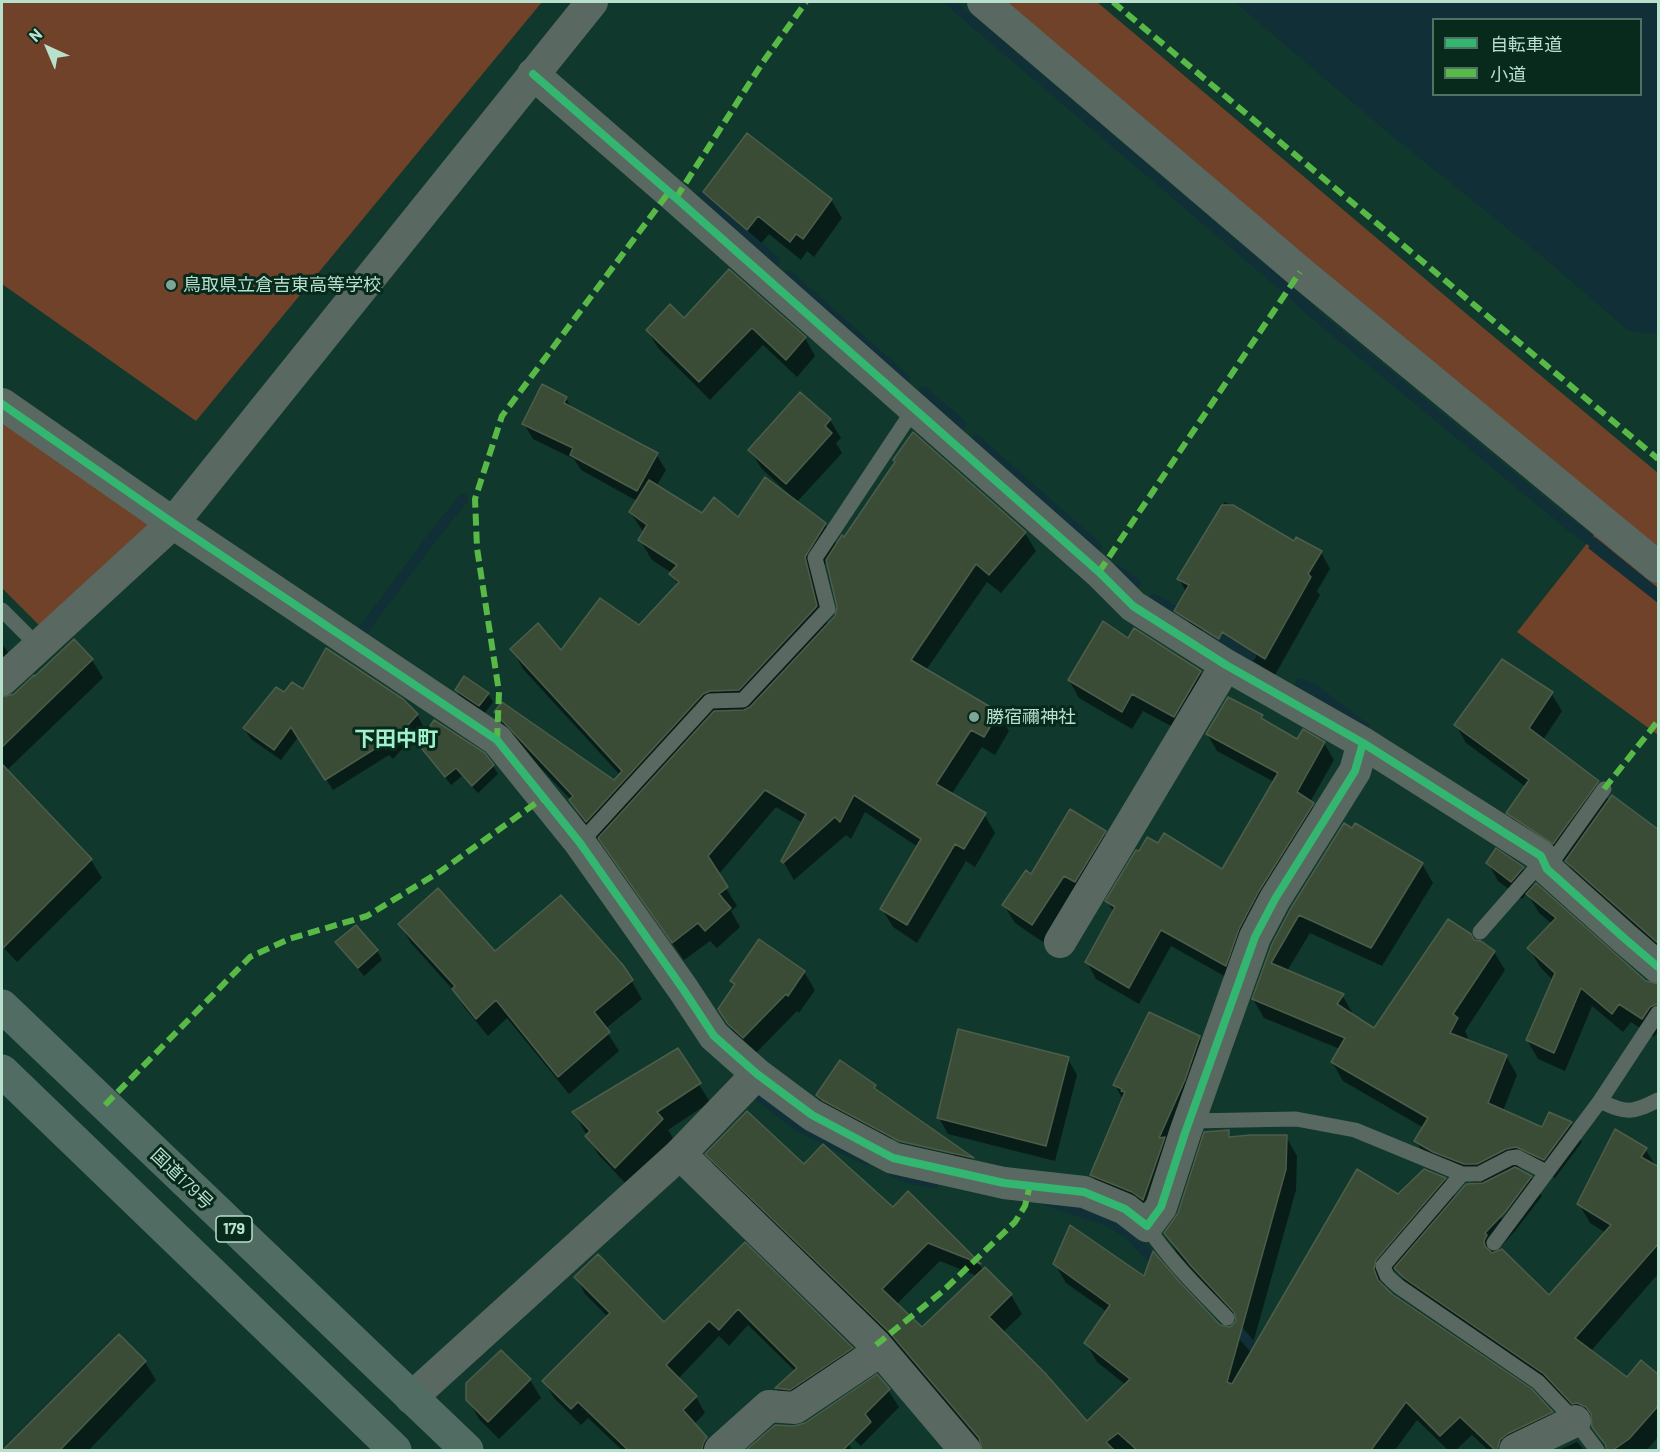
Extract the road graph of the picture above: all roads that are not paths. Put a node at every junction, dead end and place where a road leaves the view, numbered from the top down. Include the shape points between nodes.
1 (592, 2) edge
2 (983, 2) edge
3 (533, 74) junction
4 (2, 404) edge
5 (914, 409) junction
6 (173, 523) junction
7 (1659, 567) edge
8 (2, 610) edge
9 (38, 646) junction
10 (1226, 665) junction
11 (2, 680) edge
12 (1363, 743) junction
13 (1604, 789) dead end
14 (580, 843) junction
15 (1545, 864) junction
16 (1480, 932) dead end
17 (1060, 942) dead end
18 (1659, 967) edge
19 (2, 1006) edge
20 (1659, 1012) edge
21 (2, 1071) edge
22 (757, 1074) junction
23 (1659, 1100) edge
24 (1600, 1101) junction
25 (1190, 1121) junction
26 (680, 1154) junction
27 (1546, 1172) junction
28 (1462, 1174) junction
29 (1147, 1226) junction
30 (1494, 1243) dead end
31 (1227, 1318) dead end
32 (880, 1351) junction
33 (411, 1398) junction
34 (1575, 1421) junction
35 (395, 1450) edge
36 (467, 1450) edge
37 (720, 1450) edge
38 (965, 1450) edge
39 (1515, 1450) edge
40 (1597, 1450) edge

1 - 3 street
2 - 7 street via 1300,272
3 - 5 street
3 - 6 street
4 - 6 street
5 - 10 street via 1133,606
5 - 14 lane via 815,558 828,609 743,700 710,701
6 - 9 street
6 - 14 street via 497,740
8 - 9 lane
9 - 11 street
10 - 12 street
10 - 17 street
12 - 15 street via 1541,856
12 - 25 street via 1355,771 1255,937
13 - 15 lane
14 - 22 street via 714,1036
15 - 16 lane
15 - 18 street
19 - 33 highway, 国道179号 / 179
20 - 24 lane
21 - 35 highway, 179
22 - 26 street
22 - 29 street via 812,1115 893,1158 1004,1182 1084,1192 1125,1209
23 - 24 lane via 1640,1109 1620,1111
24 - 27 lane
25 - 28 lane via 1296,1119 1355,1130
25 - 29 street via 1161,1207
26 - 32 street
26 - 33 street
27 - 28 lane via 1517,1156 1479,1174
27 - 30 lane
28 - 34 lane via 1383,1266 1387,1276 1538,1382
29 - 31 lane
32 - 37 street via 795,1408 770,1406
32 - 38 street
33 - 36 highway, 国道179号 / 179
34 - 39 street
34 - 40 lane

